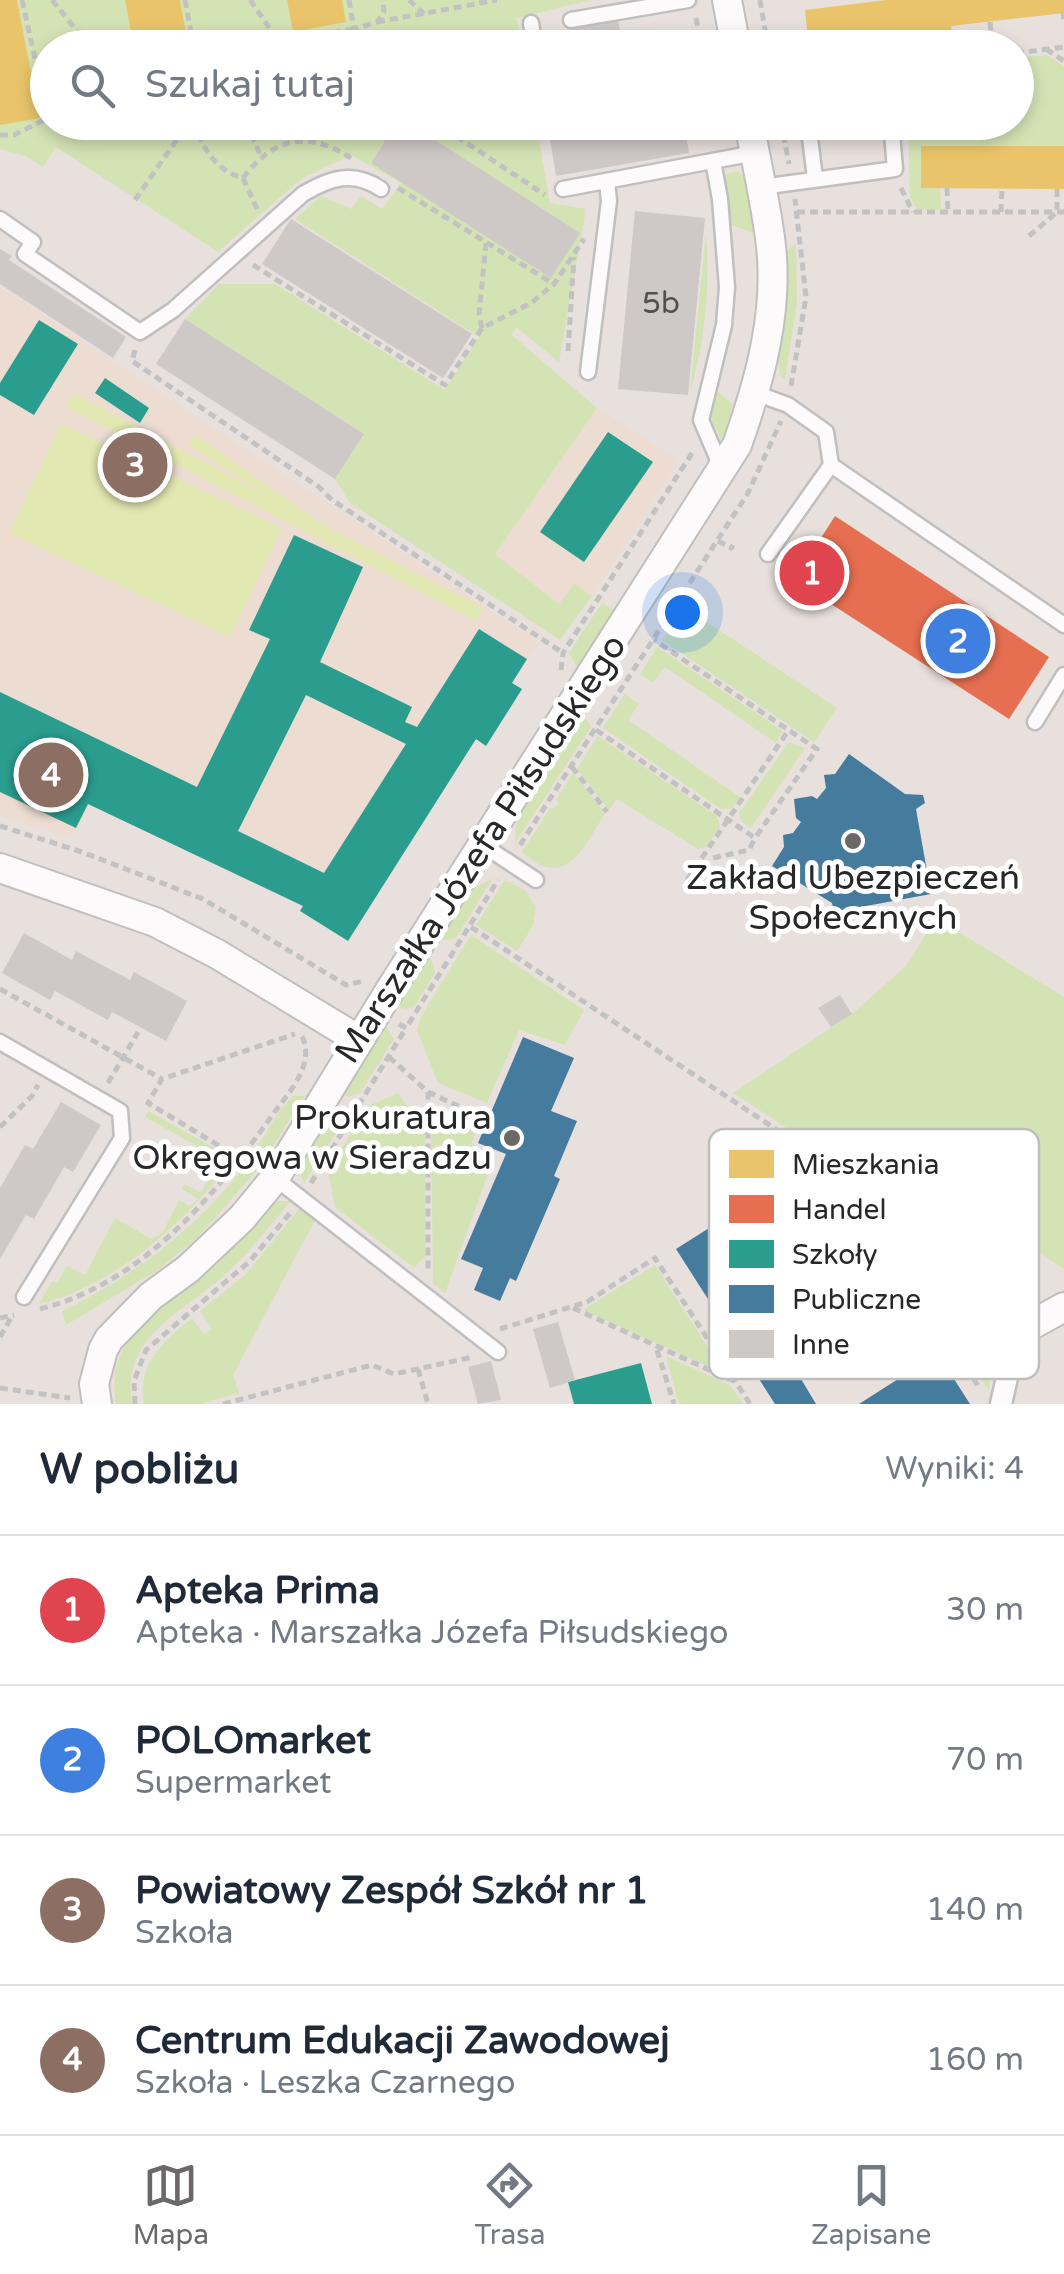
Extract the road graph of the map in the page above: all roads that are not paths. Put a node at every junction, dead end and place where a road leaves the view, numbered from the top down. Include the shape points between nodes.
1 (688, 0) edge
2 (727, 0) edge
3 (570, 20) dead end
4 (531, 23) dead end
5 (532, 30) edge
6 (733, 30) edge
7 (752, 140) edge
8 (810, 140) edge
9 (892, 140) edge
10 (755, 153) junction
11 (712, 160) junction
12 (815, 178) junction
13 (607, 181) junction
14 (761, 187) junction
15 (381, 189) dead end
16 (559, 195) road end
17 (0, 218) edge
18 (588, 372) dead end
19 (755, 393) junction
20 (831, 465) junction
21 (723, 472) junction
22 (768, 554) dead end
23 (1064, 625) edge
24 (1064, 676) edge
25 (1035, 722) dead end
26 (483, 846) junction
27 (0, 868) edge
28 (536, 880) dead end
29 (359, 1040) junction
30 (0, 1042) edge
31 (275, 1178) junction
32 (24, 1297) dead end
33 (1064, 1307) edge
34 (1039, 1321) edge
35 (498, 1352) dead end
36 (1007, 1379) edge
37 (98, 1404) edge
38 (1002, 1404) edge

1 - 3 lane
2 - 6 street
4 - 5 lane
7 - 10 street, Marszałka Józefa Piłsudskiego
8 - 12 lane
9 - 12 lane via 895,168
10 - 11 lane
10 - 14 street, Marszałka Józefa Piłsudskiego
11 - 13 lane
11 - 21 lane via 727,287 701,420
12 - 14 lane
13 - 16 lane
13 - 18 lane
14 - 19 street, Marszałka Józefa Piłsudskiego via 772,273
15 - 17 lane via 345,176 303,194 140,332 25,254 33,242
19 - 20 lane via 826,432
19 - 21 street, Marszałka Józefa Piłsudskiego
20 - 22 lane
20 - 23 lane
21 - 26 street, Marszałka Józefa Piłsudskiego
24 - 25 lane
26 - 28 lane
26 - 29 street, Marszałka Józefa Piłsudskiego
27 - 29 street via 155,922
29 - 31 street, Marszałka Józefa Piłsudskiego
30 - 32 lane via 120,1110 124,1125
31 - 35 lane
31 - 37 street, Marszałka Józefa Piłsudskiego via 242,1218 109,1338 94,1384
33 - 34 street
36 - 38 street

